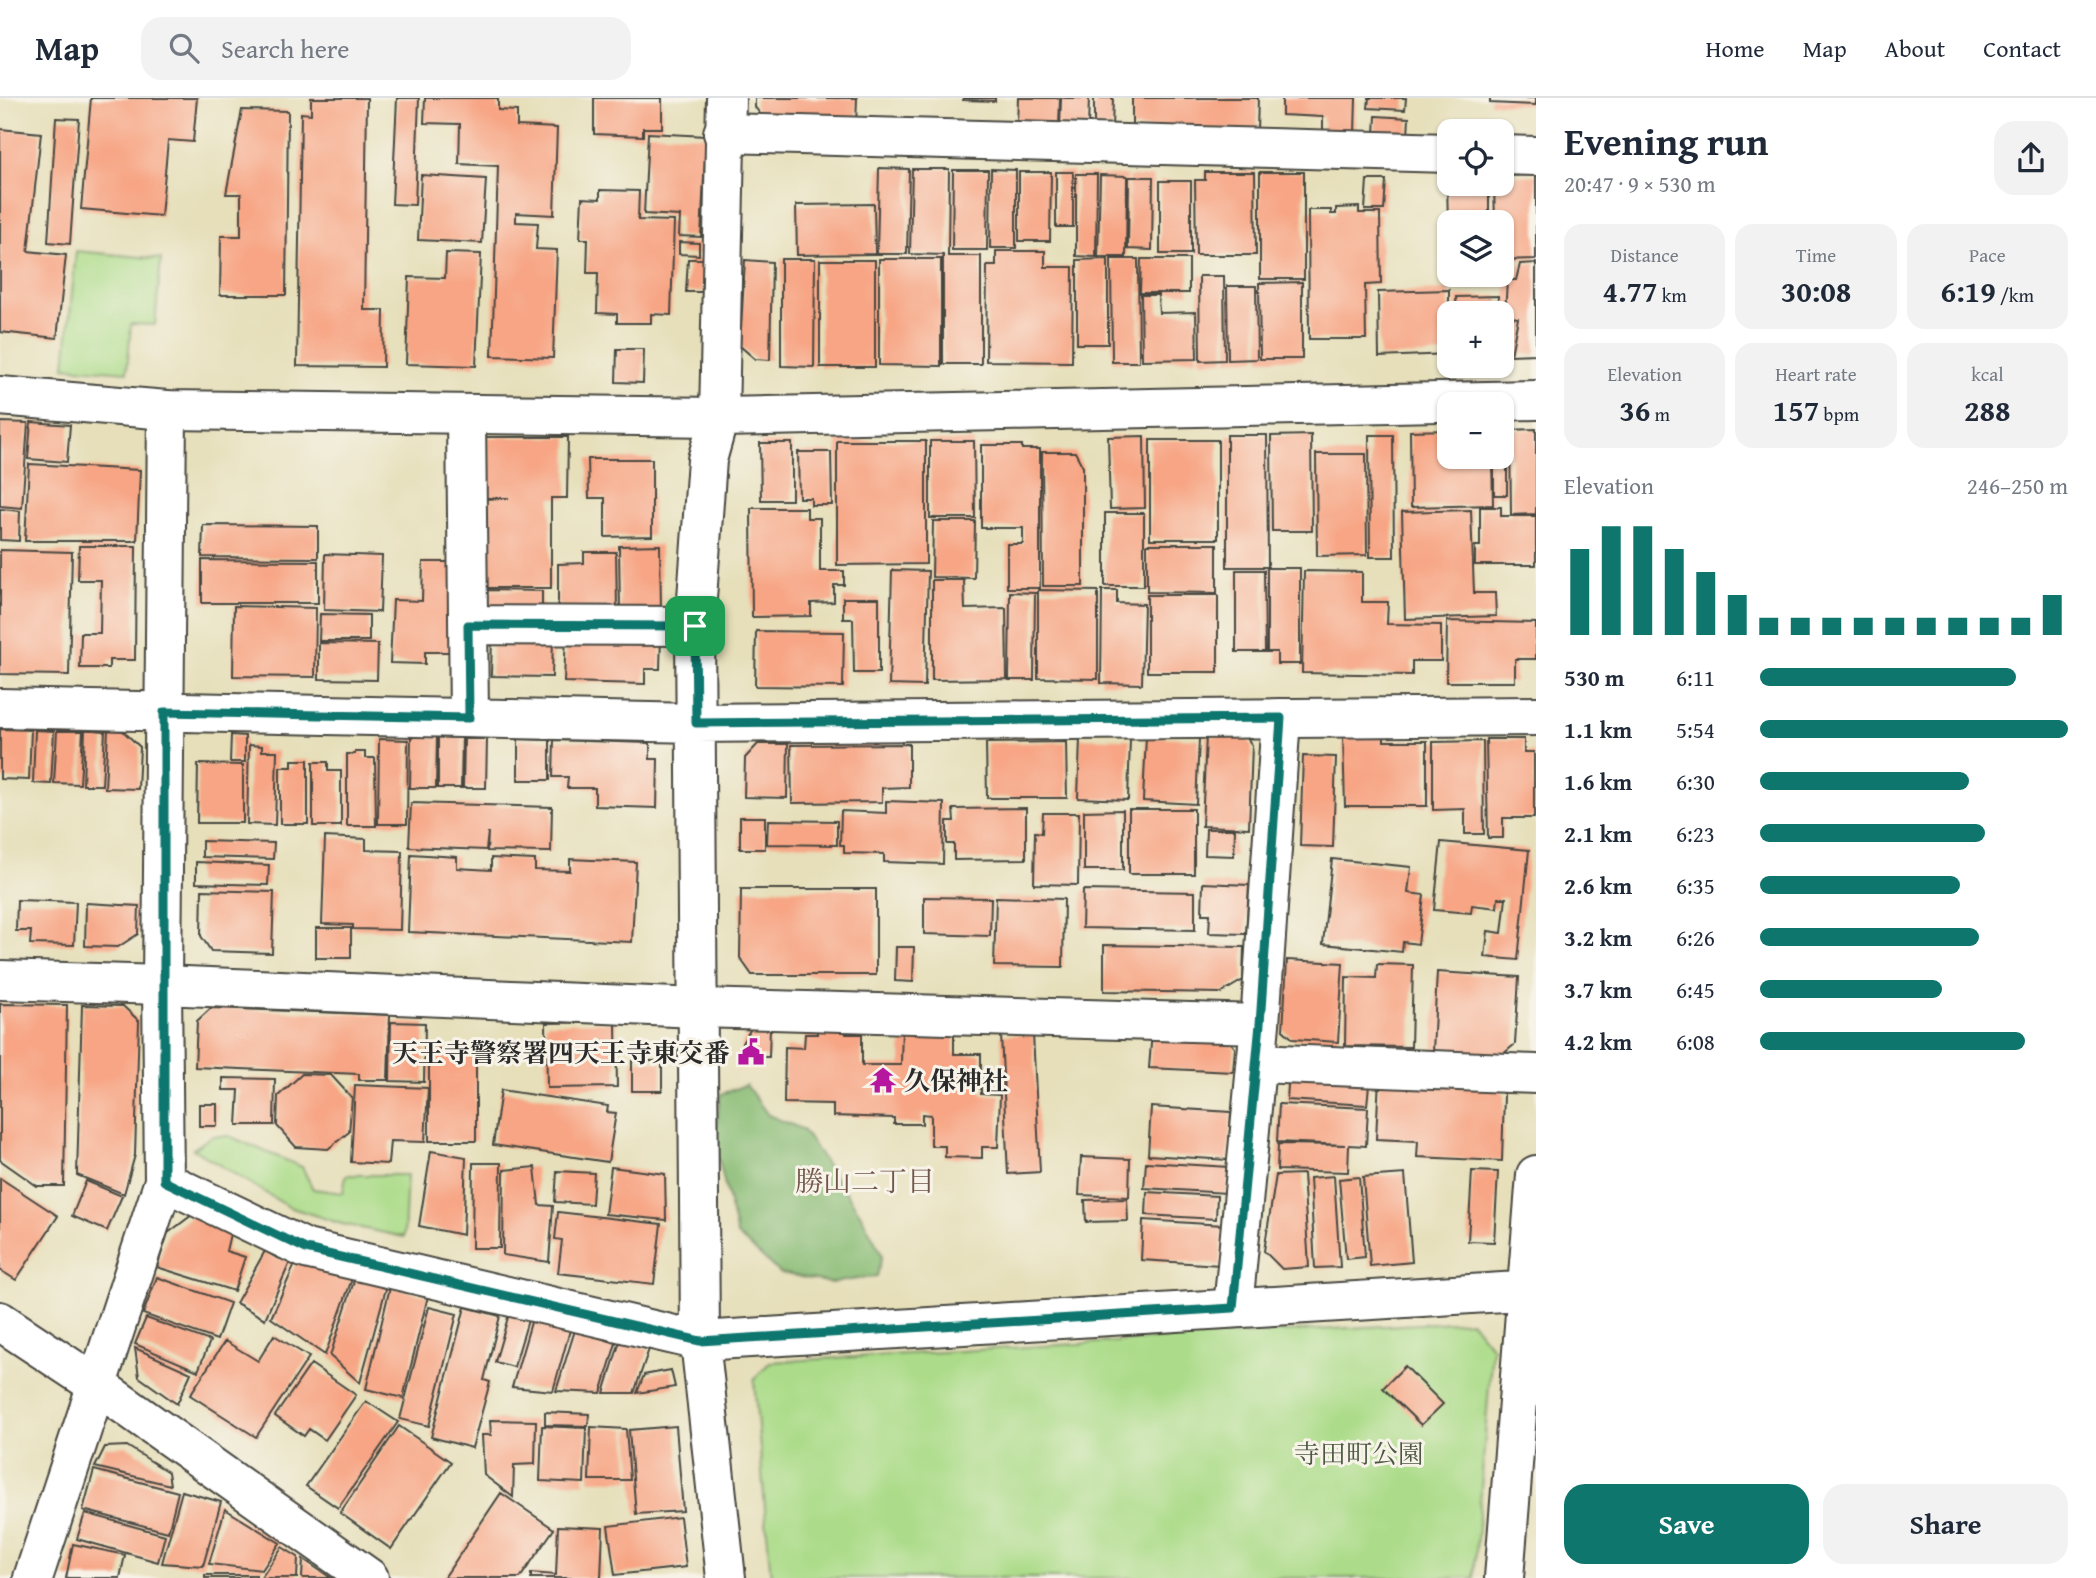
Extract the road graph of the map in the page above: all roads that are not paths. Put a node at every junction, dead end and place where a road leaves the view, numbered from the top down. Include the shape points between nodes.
1 (724, 115) edge
2 (1437, 152) edge
3 (1514, 155) edge
4 (1536, 156) edge
5 (0, 396) edge
6 (1536, 400) edge
7 (167, 411) junction
8 (466, 415) junction
9 (719, 417) junction
10 (468, 625) junction
11 (695, 626) junction
12 (0, 708) edge
13 (164, 712) junction
14 (1536, 716) edge
15 (469, 718) junction
16 (1281, 718) junction
17 (696, 723) junction
18 (0, 981) edge
19 (163, 985) junction
20 (698, 1008) junction
21 (1260, 1024) junction
22 (1256, 1063) junction
23 (1536, 1074) edge
24 (1536, 1175) edge
25 (164, 1181) junction
26 (1531, 1289) edge
27 (1233, 1308) junction
28 (0, 1321) edge
29 (700, 1341) junction
30 (95, 1384) junction
31 (33, 1578) edge
32 (369, 1578) edge
33 (726, 1578) edge
34 (1504, 1578) edge

1 - 2 street
1 - 9 street
3 - 4 street
5 - 7 street
6 - 9 street
7 - 8 street
7 - 13 street
8 - 9 street
8 - 10 street
9 - 11 street via 707,460
10 - 11 street
10 - 15 street
11 - 17 street
12 - 13 street
13 - 15 street
13 - 19 street
14 - 16 street
15 - 17 street
16 - 17 street
16 - 21 street
17 - 20 street
18 - 19 street
19 - 20 street
19 - 25 street
20 - 21 street
20 - 29 street
21 - 22 street
22 - 23 street
22 - 27 street
24 - 26 street
25 - 29 street via 306,1249
25 - 30 street
26 - 27 street
26 - 34 street
27 - 29 street
28 - 30 street
29 - 33 street
30 - 31 street
30 - 32 street

